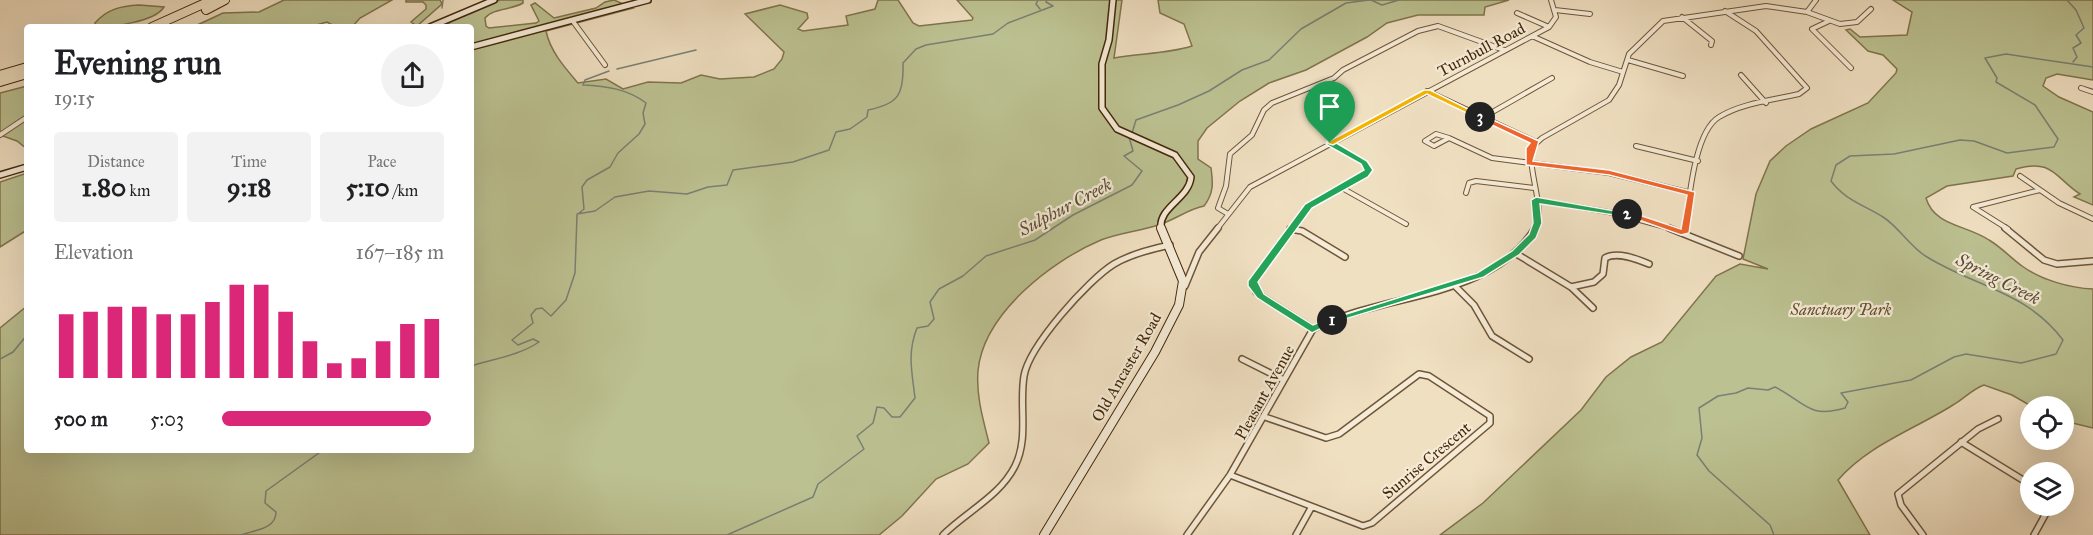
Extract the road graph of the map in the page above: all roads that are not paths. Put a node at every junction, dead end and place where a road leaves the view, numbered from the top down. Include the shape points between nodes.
1 (212, 0) edge
2 (225, 0) edge
3 (494, 0) edge
4 (648, 0) edge
5 (1113, 0) edge
6 (1551, 0) edge
7 (1816, 0) edge
8 (1871, 9) dead end
9 (1555, 10) junction
10 (1725, 11) junction
11 (1807, 12) junction
12 (1517, 13) dead end
13 (1590, 14) dead end
14 (1682, 17) junction
15 (572, 21) junction
16 (1832, 22) junction
17 (159, 24) edge
18 (173, 24) edge
19 (437, 24) edge
20 (1549, 27) junction
21 (1532, 36) junction
22 (1711, 45) dead end
23 (474, 46) edge
24 (1504, 50) junction
25 (1628, 60) junction
26 (604, 65) dead end
27 (24, 68) edge
28 (1851, 68) dead end
29 (1623, 72) junction
30 (0, 75) edge
31 (24, 75) edge
32 (1742, 75) dead end
33 (1683, 76) dead end
34 (1551, 78) dead end
35 (0, 82) edge
36 (2081, 88) dead end
37 (1427, 91) junction
38 (2093, 92) edge
39 (1766, 103) junction
40 (1482, 118) junction
41 (24, 119) edge
42 (0, 135) edge
43 (1449, 138) junction
44 (1536, 142) junction
45 (1330, 143) junction
46 (1636, 146) dead end
47 (1698, 161) junction
48 (1529, 163) junction
49 (24, 168) edge
50 (0, 175) edge
51 (2020, 176) dead end
52 (1342, 188) junction
53 (1533, 188) junction
54 (2040, 190) junction
55 (1466, 193) dead end
56 (1691, 194) junction
57 (1536, 200) junction
58 (1228, 214) junction
59 (2093, 219) edge
60 (1406, 224) dead end
61 (1290, 229) junction
62 (1684, 233) junction
63 (1170, 245) junction
64 (1515, 253) junction
65 (1738, 256) dead end
66 (1345, 257) dead end
67 (2093, 261) edge
68 (1649, 264) dead end
69 (1454, 285) junction
70 (1571, 287) junction
71 (1184, 288) junction
72 (1593, 308) dead end
73 (1312, 329) junction
74 (1242, 359) dead end
75 (1529, 360) dead end
76 (1284, 380) junction
77 (1265, 417) junction
78 (1998, 419) dead end
79 (1961, 442) junction
80 (1230, 475) junction
81 (2020, 478) edge
82 (1311, 508) junction
83 (2047, 516) edge
84 (943, 535) edge
85 (1044, 535) edge
86 (1187, 535) edge
87 (1296, 535) edge
88 (1923, 535) edge
89 (2034, 535) edge

1 - 17 highway
2 - 18 highway
3 - 19 street
4 - 15 street
5 - 63 street via 1102,64 1101,103 1113,126 1174,155 1191,177 1189,190 1161,220 1160,228
6 - 9 street
7 - 11 street
8 - 16 street via 1857,22
9 - 13 street
9 - 20 street, Turnbull Road via 1556,17
10 - 11 street via 1766,6
10 - 14 street
10 - 39 street via 1756,32 1807,88
11 - 16 street
12 - 20 street
14 - 22 street via 1706,35
14 - 25 street via 1663,21 1640,42
15 - 23 street
15 - 26 street
16 - 28 street via 1812,29
20 - 21 street, Turnbull Road
21 - 24 street, Turnbull Road
21 - 29 street
24 - 37 street, Turnbull Road
24 - 58 street via 1448,27 1429,27 1342,70 1334,78 1272,103 1264,110 1252,135 1230,154 1226,186 1218,203 1218,208
25 - 29 street
25 - 33 street
27 - 30 highway
29 - 44 street via 1609,100
31 - 35 highway
32 - 39 street
34 - 40 street
36 - 38 street
37 - 40 street
37 - 45 street, Turnbull Road
39 - 47 street via 1713,121
40 - 44 street
41 - 42 street
43 - 43 street via 1439,134 1425,141 1434,146
43 - 48 street via 1486,156
44 - 48 street
45 - 52 street via 1368,167 1365,175
45 - 58 street, Turnbull Road via 1250,187
46 - 47 street
47 - 56 street
48 - 53 street
48 - 56 street via 1609,172
49 - 50 street
51 - 54 street
52 - 60 street
52 - 61 street via 1308,206
53 - 55 street via 1476,181 1469,183
53 - 57 street
54 - 59 street
54 - 67 street via 1973,207 2012,232 2044,260 2063,264
56 - 62 street
57 - 62 street via 1621,213
57 - 64 street via 1533,236
58 - 71 street, Turnbull Road via 1199,252
61 - 66 street via 1302,231
61 - 73 street via 1253,286 1261,296
62 - 65 street
63 - 71 street
63 - 84 street via 1143,251 1109,266 1079,293 1026,366 1017,464 1007,480
64 - 69 street via 1481,275
64 - 70 street
68 - 70 street via 1610,255 1605,258 1603,274 1594,282
69 - 73 street
69 - 75 street via 1474,305 1492,336
70 - 72 street
71 - 85 street, Old Ancaster Road via 1155,352
73 - 76 street, Pleasant Avenue
74 - 76 street
76 - 77 street, Pleasant Avenue
77 - 80 street, Pleasant Avenue
77 - 82 street, Sunrise Crescent via 1326,438 1339,434 1419,374 1429,376 1490,416 1490,423 1372,523 1352,524
78 - 79 street
79 - 81 street
79 - 88 street via 1898,494 1901,505
80 - 82 street, Sunrise Crescent
80 - 86 street, Pleasant Avenue
82 - 87 street
83 - 89 street

